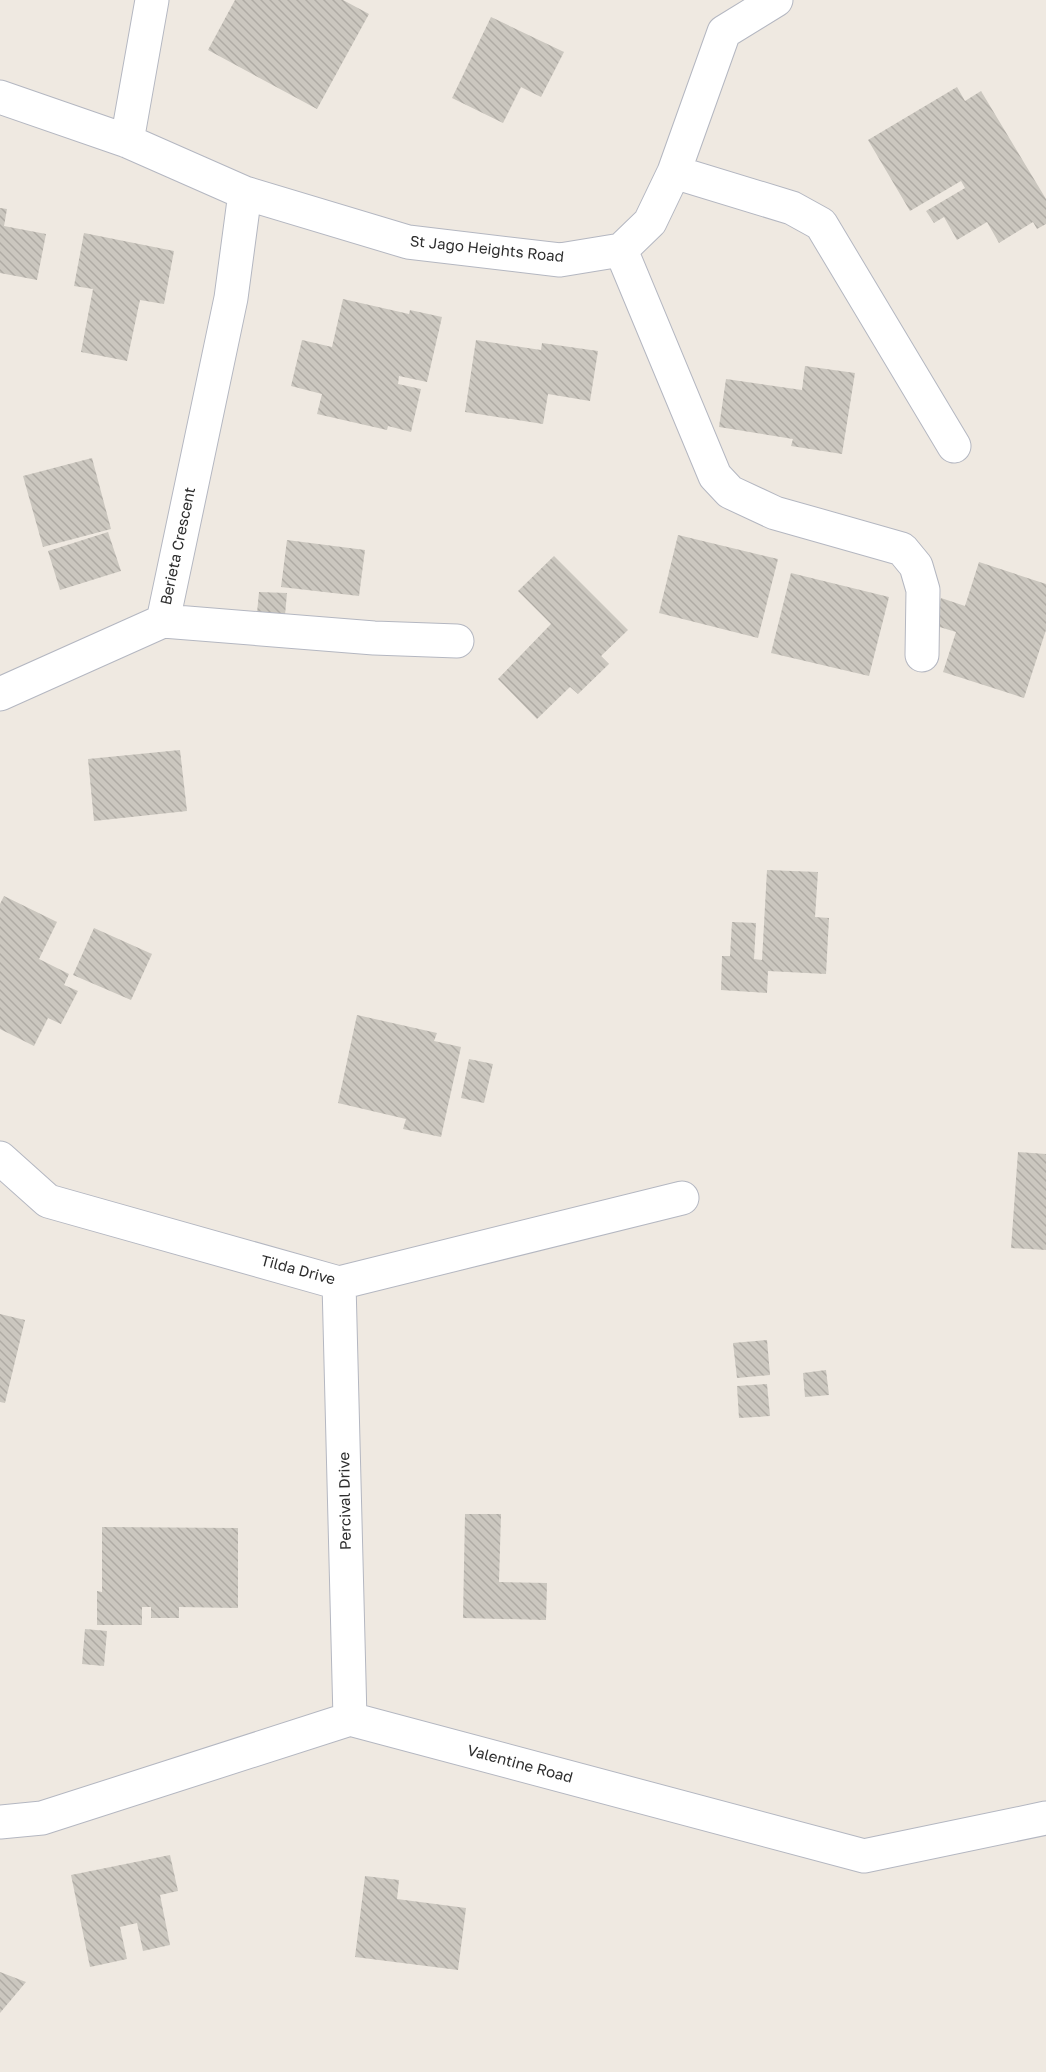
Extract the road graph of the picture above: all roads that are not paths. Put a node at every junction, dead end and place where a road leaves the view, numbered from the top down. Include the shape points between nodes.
1 (152, 0) edge
2 (776, 0) edge
3 (0, 97) edge
4 (127, 141) junction
5 (674, 172) junction
6 (245, 193) junction
7 (621, 250) junction
8 (954, 446) dead end
9 (163, 621) junction
10 (457, 641) dead end
11 (922, 655) dead end
12 (0, 694) edge
13 (0, 1158) edge
14 (682, 1198) dead end
15 (339, 1282) junction
16 (350, 1719) junction
17 (1046, 1818) edge
18 (0, 1822) edge

1 - 4 street
2 - 5 street via 724,32
3 - 4 street, St Jago Heights Road
4 - 6 street, St Jago Heights Road
5 - 7 street via 650,222
5 - 8 street via 792,208 821,224
6 - 7 street, St Jago Heights Road via 408,242 560,260
6 - 9 street, Berieta Crescent via 231,298
7 - 11 street via 715,476 730,492 775,513 902,549 916,566 923,590
9 - 10 street
9 - 12 street, Berieta Crescent
13 - 15 street, Tilda Drive via 48,1201
14 - 15 street, Tilda Drive
15 - 16 street, Percival Drive
16 - 17 street, Valentine Road via 864,1856
16 - 18 street via 42,1818

